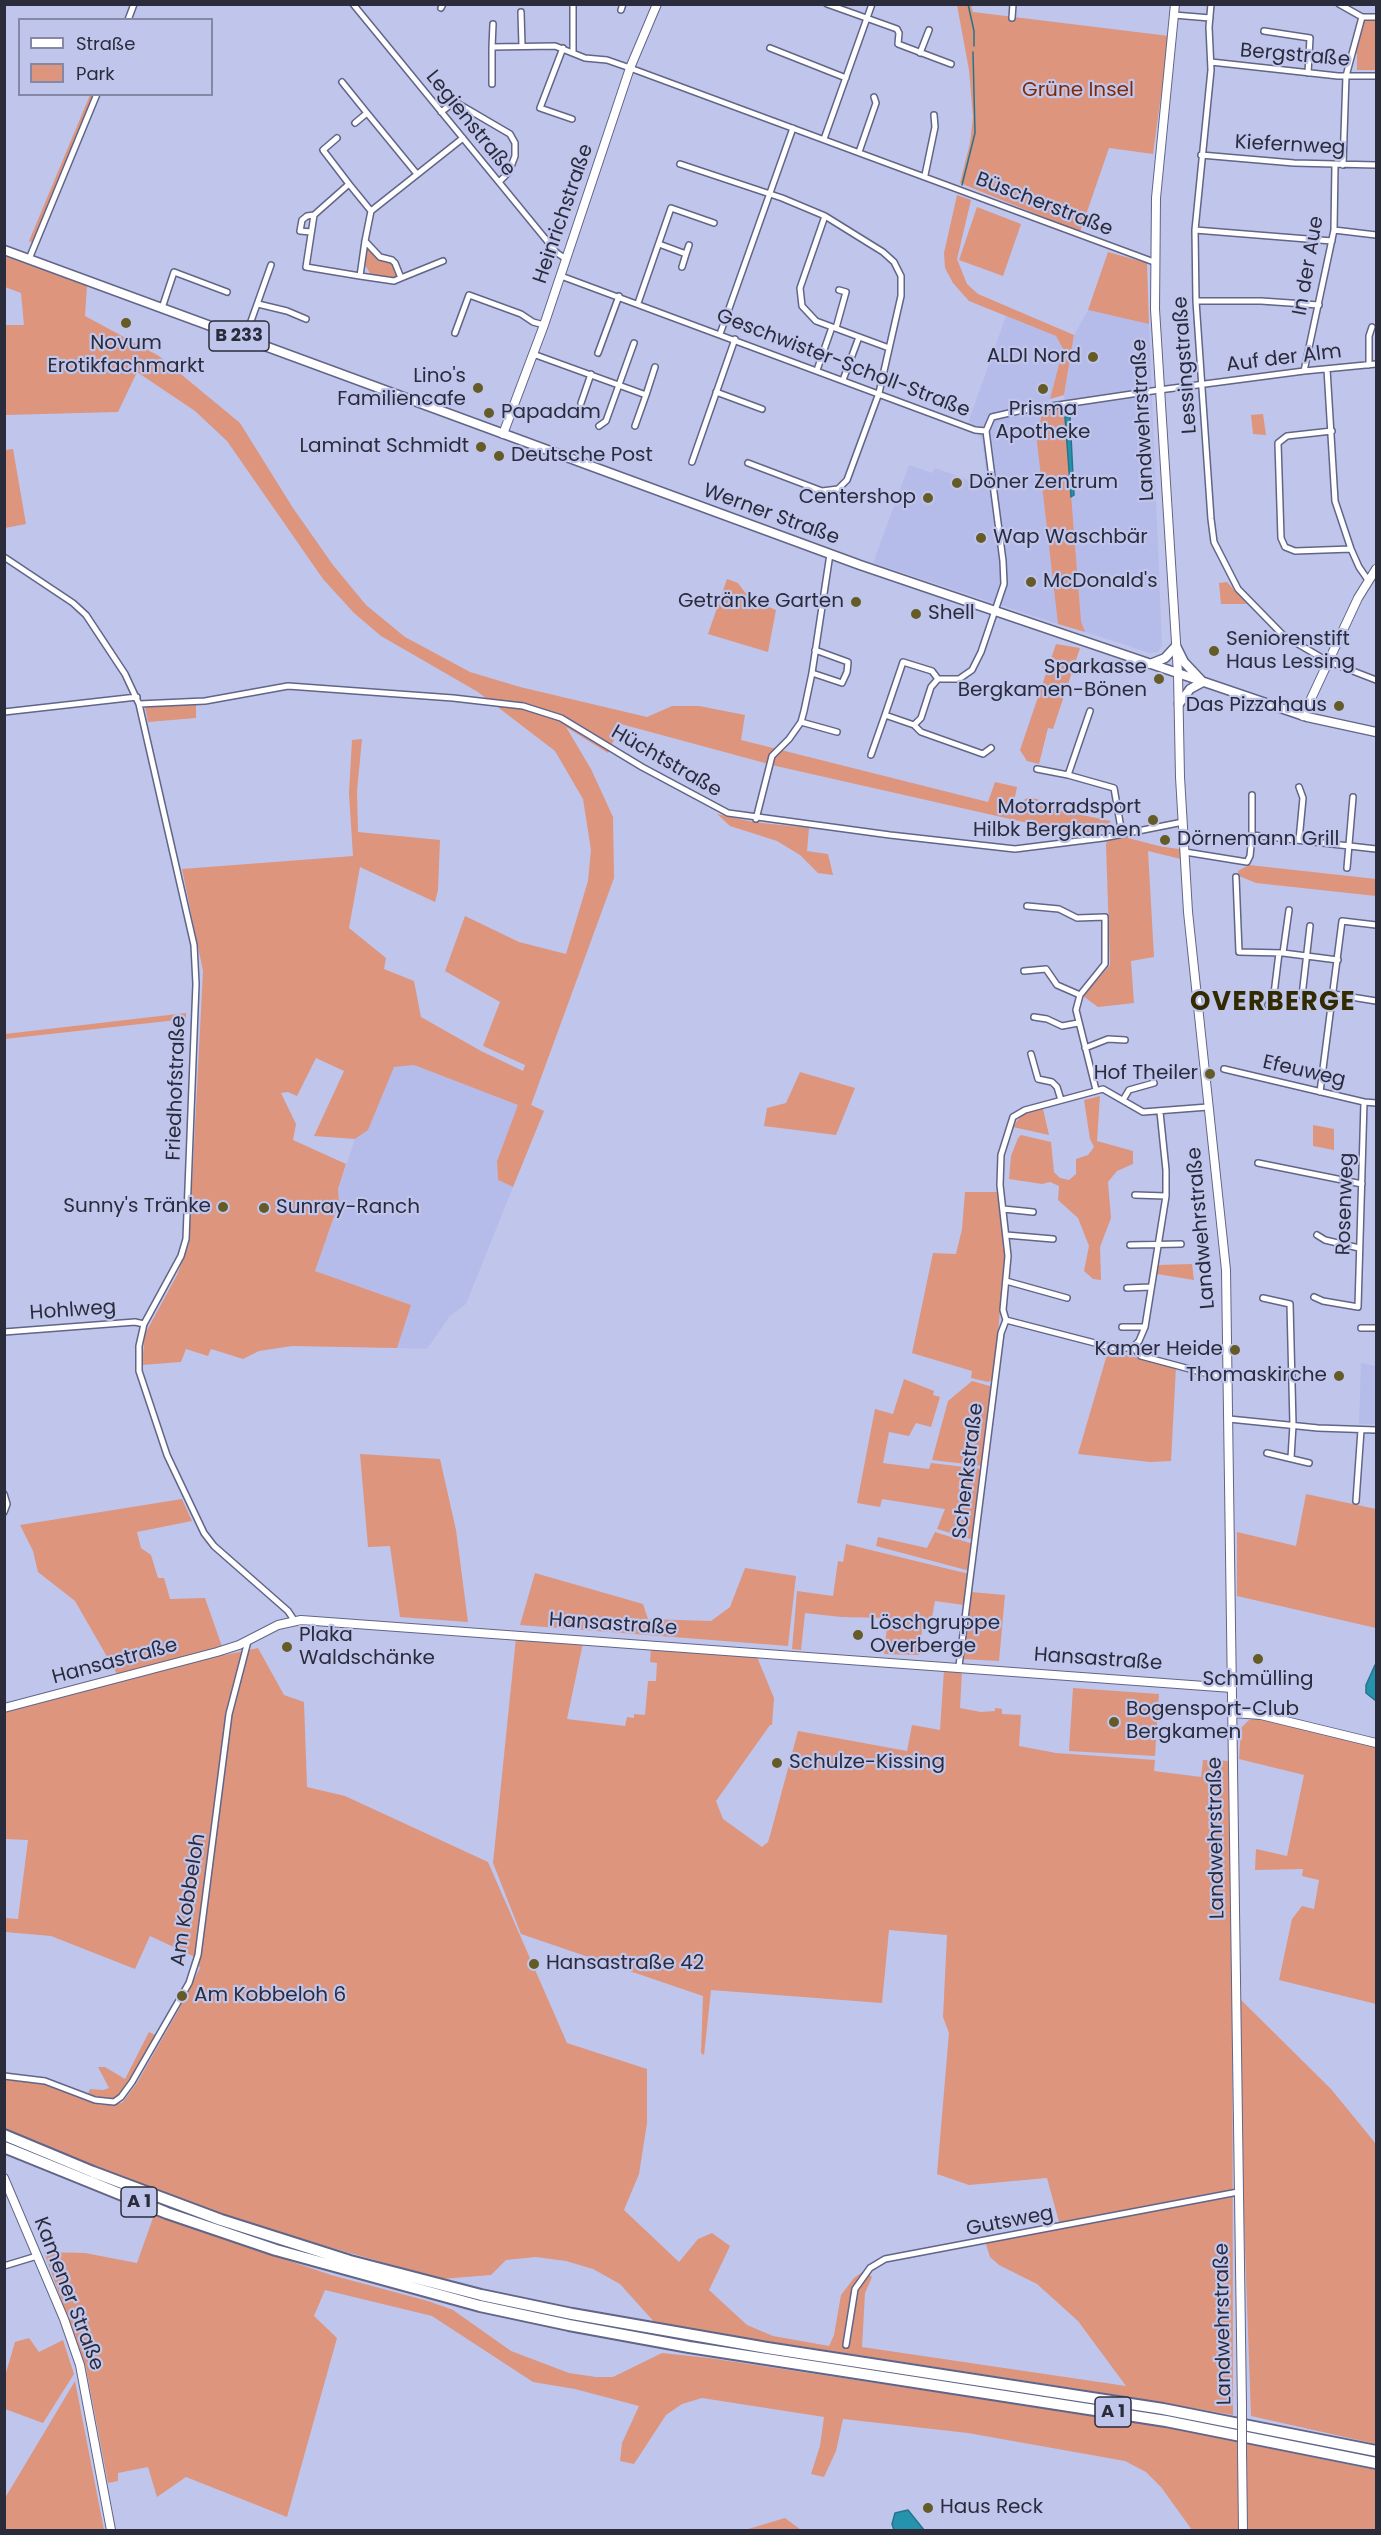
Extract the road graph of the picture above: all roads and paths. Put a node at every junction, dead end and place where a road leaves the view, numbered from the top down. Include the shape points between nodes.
1 (353, 4) edge
2 (573, 4) edge
3 (657, 4) edge
4 (827, 4) edge
5 (872, 4) edge
6 (1013, 4) edge
7 (1175, 4) edge
8 (1211, 4) edge
9 (1339, 4) edge
10 (521, 12) dead end
11 (1174, 15) junction
12 (1362, 17) junction
13 (1377, 17) edge
14 (867, 18) junction
15 (1012, 18) dead end
16 (1210, 18) junction
17 (493, 24) dead end
18 (928, 30) dead end
19 (1264, 32) dead end
20 (522, 46) junction
21 (492, 47) junction
22 (563, 48) junction
23 (770, 48) dead end
24 (573, 52) junction
25 (920, 53) junction
26 (1211, 62) junction
27 (951, 64) dead end
28 (630, 68) junction
29 (1308, 73) junction
30 (1346, 76) junction
31 (1377, 76) edge
32 (846, 78) junction
33 (342, 82) dead end
34 (492, 84) dead end
35 (96, 96) edge
36 (874, 97) dead end
37 (441, 112) junction
38 (368, 113) junction
39 (934, 115) dead end
40 (572, 118) dead end
41 (355, 123) dead end
42 (793, 128) junction
43 (337, 138) dead end
44 (463, 138) junction
45 (824, 139) junction
46 (859, 152) junction
47 (1201, 155) junction
48 (680, 164) dead end
49 (1335, 165) junction
50 (1344, 165) junction
51 (1377, 165) edge
52 (417, 174) junction
53 (925, 175) junction
54 (499, 182) junction
55 (349, 184) junction
56 (770, 195) junction
57 (371, 211) junction
58 (314, 215) junction
59 (825, 216) junction
60 (714, 223) dead end
61 (1196, 230) junction
62 (1334, 230) junction
63 (311, 232) junction
64 (1377, 235) edge
65 (1332, 241) junction
66 (365, 242) junction
67 (658, 244) junction
68 (689, 245) dead end
69 (4, 250) edge
70 (686, 254) junction
71 (29, 259) junction
72 (566, 259) junction
73 (443, 261) dead end
74 (1154, 262) junction
75 (271, 264) dead end
76 (682, 267) dead end
77 (360, 276) junction
78 (561, 276) junction
79 (401, 278) junction
80 (839, 290) dead end
81 (227, 292) dead end
82 (619, 297) junction
83 (1196, 301) junction
84 (638, 303) junction
85 (258, 304) junction
86 (1319, 305) junction
87 (162, 308) junction
88 (306, 319) dead end
89 (544, 326) junction
90 (834, 327) junction
91 (1372, 327) dead end
92 (455, 333) dead end
93 (720, 334) junction
94 (859, 337) junction
95 (245, 338) junction
96 (735, 339) junction
97 (634, 343) dead end
98 (889, 348) junction
99 (598, 353) dead end
100 (533, 354) junction
101 (1369, 364) junction
102 (1377, 364) edge
103 (656, 367) dead end
104 (1327, 369) junction
105 (817, 370) junction
106 (1304, 371) junction
107 (591, 374) junction
108 (843, 380) junction
109 (619, 384) junction
110 (1203, 385) junction
111 (1159, 390) junction
112 (716, 392) junction
113 (879, 393) junction
114 (646, 395) junction
115 (581, 403) dead end
116 (762, 408) dead end
117 (599, 426) dead end
118 (635, 426) dead end
119 (986, 431) junction
120 (1332, 431) junction
121 (503, 434) junction
122 (692, 462) dead end
123 (748, 463) dead end
124 (1351, 549) junction
125 (830, 554) junction
126 (4, 557) edge
127 (1377, 569) edge
128 (1368, 580) junction
129 (996, 612) junction
130 (1176, 646) junction
131 (815, 650) junction
132 (1327, 661) junction
133 (1150, 664) junction
134 (812, 673) junction
135 (1178, 674) junction
136 (938, 679) junction
137 (1377, 680) edge
138 (1204, 682) junction
139 (137, 697) junction
140 (140, 704) junction
141 (1179, 704) junction
142 (1090, 711) dead end
143 (4, 712) edge
144 (885, 715) junction
145 (1303, 716) junction
146 (801, 722) junction
147 (914, 725) junction
148 (837, 732) dead end
149 (1377, 732) edge
150 (991, 748) dead end
151 (871, 755) dead end
152 (1037, 769) dead end
153 (1068, 775) junction
154 (1299, 787) dead end
155 (1252, 795) dead end
156 (1353, 797) dead end
157 (756, 819) junction
158 (1183, 822) junction
159 (1122, 834) junction
160 (1252, 835) junction
161 (1299, 840) junction
162 (1349, 846) junction
163 (1377, 849) edge
164 (1185, 852) junction
165 (1347, 868) dead end
166 (1236, 877) dead end
167 (1027, 906) dead end
168 (1289, 910) dead end
169 (1377, 925) edge
170 (1310, 926) dead end
171 (1281, 953) junction
172 (1306, 956) junction
173 (1338, 960) junction
174 (1024, 970) dead end
175 (1333, 994) junction
176 (1080, 995) junction
177 (1302, 996) dead end
178 (1377, 1001) edge
179 (1268, 1005) dead end
180 (1034, 1017) dead end
181 (1078, 1023) junction
182 (1125, 1040) dead end
183 (1085, 1048) junction
184 (1031, 1054) dead end
185 (1224, 1069) dead end
186 (1154, 1083) dead end
187 (1096, 1090) junction
188 (1320, 1092) junction
189 (1061, 1100) junction
190 (1123, 1100) junction
191 (1364, 1102) junction
192 (1377, 1103) edge
193 (1208, 1107) junction
194 (1160, 1112) junction
195 (1258, 1163) dead end
196 (1362, 1184) junction
197 (1135, 1196) dead end
198 (1166, 1196) junction
199 (1003, 1209) junction
200 (1033, 1212) dead end
201 (1006, 1235) junction
202 (1317, 1235) dead end
203 (1053, 1239) dead end
204 (1158, 1244) junction
205 (1181, 1244) dead end
206 (1131, 1245) dead end
207 (1359, 1248) junction
208 (1006, 1281) junction
209 (1151, 1287) junction
210 (1127, 1288) dead end
211 (1314, 1297) dead end
212 (1067, 1298) dead end
213 (1263, 1298) dead end
214 (1006, 1320) junction
215 (144, 1324) junction
216 (1122, 1327) dead end
217 (1144, 1327) junction
218 (1361, 1328) dead end
219 (1377, 1329) edge
220 (4, 1332) edge
221 (1133, 1347) junction
222 (1227, 1378) junction
223 (1229, 1419) junction
224 (1293, 1425) junction
225 (1361, 1430) junction
226 (1377, 1430) edge
227 (1267, 1453) dead end
228 (1291, 1458) junction
229 (1309, 1463) dead end
230 (4, 1494) edge
231 (1356, 1501) dead end
232 (6, 1511) edge
233 (294, 1620) junction
234 (248, 1641) junction
235 (959, 1666) junction
236 (1232, 1688) junction
237 (4, 1708) edge
238 (1233, 1713) junction
239 (1377, 1743) edge
240 (4, 2076) edge
241 (4, 2134) edge
242 (4, 2147) edge
243 (4, 2178) edge
244 (1238, 2192) junction
245 (37, 2256) junction
246 (4, 2266) edge
247 (846, 2345) dead end
248 (1377, 2451) edge
249 (1377, 2463) edge
250 (111, 2530) edge
251 (1243, 2530) edge

1 - 37 street, Legienstraße
2 - 24 street
3 - 28 main road, Heinrichstraße
4 - 14 street
5 - 14 street
6 - 15 street
7 - 11 main road, Landwehrstraße
8 - 16 street, Lessingstraße
9 - 12 street
10 - 20 street
11 - 16 street
11 - 74 main road, Landwehrstraße
12 - 13 street
12 - 30 street
14 - 25 street via 897,29 898,44
14 - 32 street
16 - 26 street, Lessingstraße
17 - 21 street
18 - 25 street
19 - 29 street via 1310,38
20 - 21 street, Büscherstraße
20 - 22 street, Büscherstraße
21 - 34 street
22 - 24 street, Büscherstraße
22 - 40 street via 540,108
23 - 32 street
24 - 28 street, Büscherstraße
25 - 27 street
26 - 29 street, Bergstraße
26 - 47 street, Lessingstraße
28 - 42 street, Büscherstraße
28 - 72 main road, Heinrichstraße
29 - 30 street, Bergstraße
30 - 31 street, Bergstraße
30 - 50 street
32 - 45 street
33 - 38 street
35 - 71 street
36 - 46 street via 876,103
37 - 44 street, Legienstraße
37 - 54 street via 456,103 510,134 516,147 514,159
38 - 41 street
38 - 52 street
39 - 53 street
42 - 45 street, Büscherstraße
42 - 56 street
43 - 55 street via 322,150
44 - 52 street
44 - 54 street, Legienstraße
45 - 46 street, Büscherstraße
46 - 53 street, Büscherstraße
47 - 49 street, Kiefernweg
47 - 61 street, Lessingstraße
48 - 56 street
49 - 50 street, Kiefernweg
49 - 62 street, In der Aue
50 - 51 street, Kiefernweg
52 - 57 street
53 - 74 street, Büscherstraße
54 - 72 street, Legienstraße
55 - 57 street
55 - 58 street
56 - 59 street
56 - 93 street
57 - 66 street
58 - 63 street
58 - 63 street via 302,220 300,231
59 - 90 street via 800,297 804,311
59 - 98 street via 875,246 899,271 902,287
60 - 67 street via 671,208
61 - 65 street
61 - 83 street, Lessingstraße
62 - 64 street
62 - 65 street, In der Aue
63 - 77 street via 306,267
65 - 86 street, In der Aue
66 - 77 street
66 - 79 street via 380,257 395,263
67 - 70 street
67 - 84 street
68 - 70 street
69 - 71 main road, Werner Straße / B 233
70 - 76 street
71 - 87 main road, Werner Straße / B 233
72 - 78 main road, Heinrichstraße
73 - 79 street
74 - 111 main road, Landwehrstraße
75 - 85 street
77 - 79 street via 394,281
78 - 82 street, Geschwister-Scholl-Straße
78 - 89 main road, Heinrichstraße
80 - 90 street via 846,291
81 - 87 street via 174,272
82 - 84 street, Geschwister-Scholl-Straße
82 - 99 street
83 - 86 street
83 - 110 street, Lessingstraße
84 - 93 street, Geschwister-Scholl-Straße
85 - 88 street
85 - 95 street
86 - 106 street, In der Aue
87 - 95 main road, Werner Straße / B 233
89 - 92 street via 469,295
89 - 100 main road, Heinrichstraße
90 - 94 street
90 - 105 street
91 - 101 street
93 - 96 street, Geschwister-Scholl-Straße
94 - 98 street
94 - 108 street
95 - 121 main road, Werner Straße / B 233
96 - 105 street, Geschwister-Scholl-Straße
96 - 112 street
97 - 109 street
98 - 113 street
100 - 107 street
100 - 121 main road, Heinrichstraße
101 - 102 street, Auf der Alm
101 - 104 street, Auf der Alm
103 - 114 street
104 - 106 street, Auf der Alm
104 - 120 street
105 - 108 street, Geschwister-Scholl-Straße
106 - 110 street, Auf der Alm
107 - 109 street
107 - 115 street
108 - 113 street, Geschwister-Scholl-Straße
109 - 114 street
109 - 117 street via 606,421
110 - 111 street, Auf der Alm
110 - 132 street, Lessingstraße via 1214,542 1238,590 1283,635
111 - 119 street, Geschwister-Scholl-Straße via 1001,414 990,419
111 - 130 main road, Landwehrstraße
112 - 116 street
112 - 122 street
113 - 119 street, Geschwister-Scholl-Straße
113 - 123 street via 851,474 838,489 822,491
114 - 118 street
119 - 129 street via 1005,574
120 - 124 street via 1335,501
120 - 124 street via 1287,436 1278,443 1281,538 1285,547 1292,550
121 - 125 main road, Werner Straße / B 233
124 - 128 street
125 - 129 main road, Werner Straße / B 233
125 - 131 street
126 - 139 street, Friedhofstraße via 86,615
127 - 128 main road
128 - 132 main road
129 - 133 main road, Werner Straße / B 233
129 - 136 street via 972,670 958,679
130 - 133 main road via 1165,658
130 - 135 main road, Landwehrstraße
130 - 138 main road via 1184,662
131 - 134 street
131 - 134 street via 848,662 847,672 842,683
132 - 137 street, Lessingstraße
132 - 145 main road
133 - 135 main road, Werner Straße / B 233
134 - 146 street
135 - 138 main road, Werner Straße / B 233
135 - 141 main road, Landwehrstraße
136 - 144 street via 932,671 903,662
136 - 147 street
138 - 141 main road via 1190,689
138 - 145 main road, Werner Straße / B 233
139 - 140 street, Friedhofstraße
139 - 143 street
140 - 157 street, Hüchtstraße via 205,701 288,686 524,706 561,718 714,807
140 - 215 street, Friedhofstraße via 194,945 196,984 186,1239
141 - 158 main road, Landwehrstraße
142 - 153 street
144 - 147 street
144 - 151 street
145 - 149 main road, Werner Straße / B 233
146 - 148 street
146 - 157 street via 772,756
147 - 150 street via 921,732 982,754
152 - 153 street
153 - 159 street via 1114,788
154 - 161 street via 1303,798
155 - 160 street
156 - 162 street
157 - 159 street, Hüchtstraße via 1015,849
158 - 159 street, Hüchtstraße
158 - 164 main road, Landwehrstraße
160 - 161 street
160 - 164 street via 1247,862
161 - 162 street
162 - 163 street
162 - 165 street
164 - 193 main road, Landwehrstraße
166 - 171 street via 1239,951
167 - 176 street via 1059,909 1077,918 1105,917 1105,964
168 - 171 street
169 - 173 street via 1342,921
170 - 172 street
171 - 172 street
171 - 179 street via 1274,994
172 - 173 street
172 - 177 street
173 - 175 street
174 - 176 street via 1046,969 1057,985
175 - 178 street
175 - 188 street
176 - 181 street
180 - 181 street via 1047,1018 1062,1026
181 - 183 street
182 - 183 street via 1108,1039
183 - 187 street
184 - 189 street via 1038,1079 1052,1082
185 - 188 street, Efeuweg
186 - 190 street via 1129,1090
187 - 189 street
187 - 190 street via 1103,1089
188 - 191 street, Efeuweg
189 - 199 street, Schenkstraße via 1013,1117 1001,1155
190 - 194 street via 1143,1112
191 - 192 street, Efeuweg
191 - 196 street, Rosenweg
193 - 194 street
193 - 222 main road, Landwehrstraße via 1224,1245
194 - 198 street
195 - 196 street
196 - 207 street, Rosenweg
197 - 198 street
198 - 204 street
199 - 200 street
199 - 201 street, Schenkstraße
201 - 203 street
201 - 208 street, Schenkstraße
202 - 207 street
204 - 205 street
204 - 206 street
204 - 209 street
207 - 211 street, Rosenweg via 1358,1308
208 - 212 street
208 - 214 street, Schenkstraße
209 - 210 street
209 - 217 street
213 - 224 street via 1290,1304
214 - 221 street via 1118,1349
214 - 235 street, Schenkstraße via 1001,1333
215 - 220 street, Hohlweg
215 - 233 street, Friedhofstraße via 138,1353 141,1382 167,1455 199,1525 214,1546
216 - 217 street
217 - 221 street
218 - 219 street
221 - 222 street via 1141,1356
222 - 223 main road, Landwehrstraße
223 - 224 street
223 - 236 main road, Landwehrstraße
224 - 225 street
224 - 228 street
225 - 226 street
225 - 231 street
227 - 228 street
228 - 229 street
230 - 232 street
233 - 234 main road, Hansastraße
233 - 235 main road, Hansastraße
234 - 237 main road, Hansastraße
234 - 240 street, Am Kobbeloh via 228,1714 198,1955 186,1989 132,2082 114,2102 94,2100 45,2081
235 - 236 main road, Hansastraße
236 - 238 main road, Landwehrstraße
238 - 239 main road via 1261,1715
238 - 244 main road, Landwehrstraße
241 - 248 highway, A 1 via 221,2220 350,2261 481,2295 767,2348 1163,2409
242 - 249 highway, A 1 via 157,2209 276,2250 480,2306 729,2354 1166,2421
243 - 245 main road, Kamener Straße
244 - 247 street, Gutsweg via 885,2259 870,2268 855,2289
244 - 251 main road, Landwehrstraße, bridge
245 - 246 street
245 - 250 main road, Kamener Straße via 80,2365

